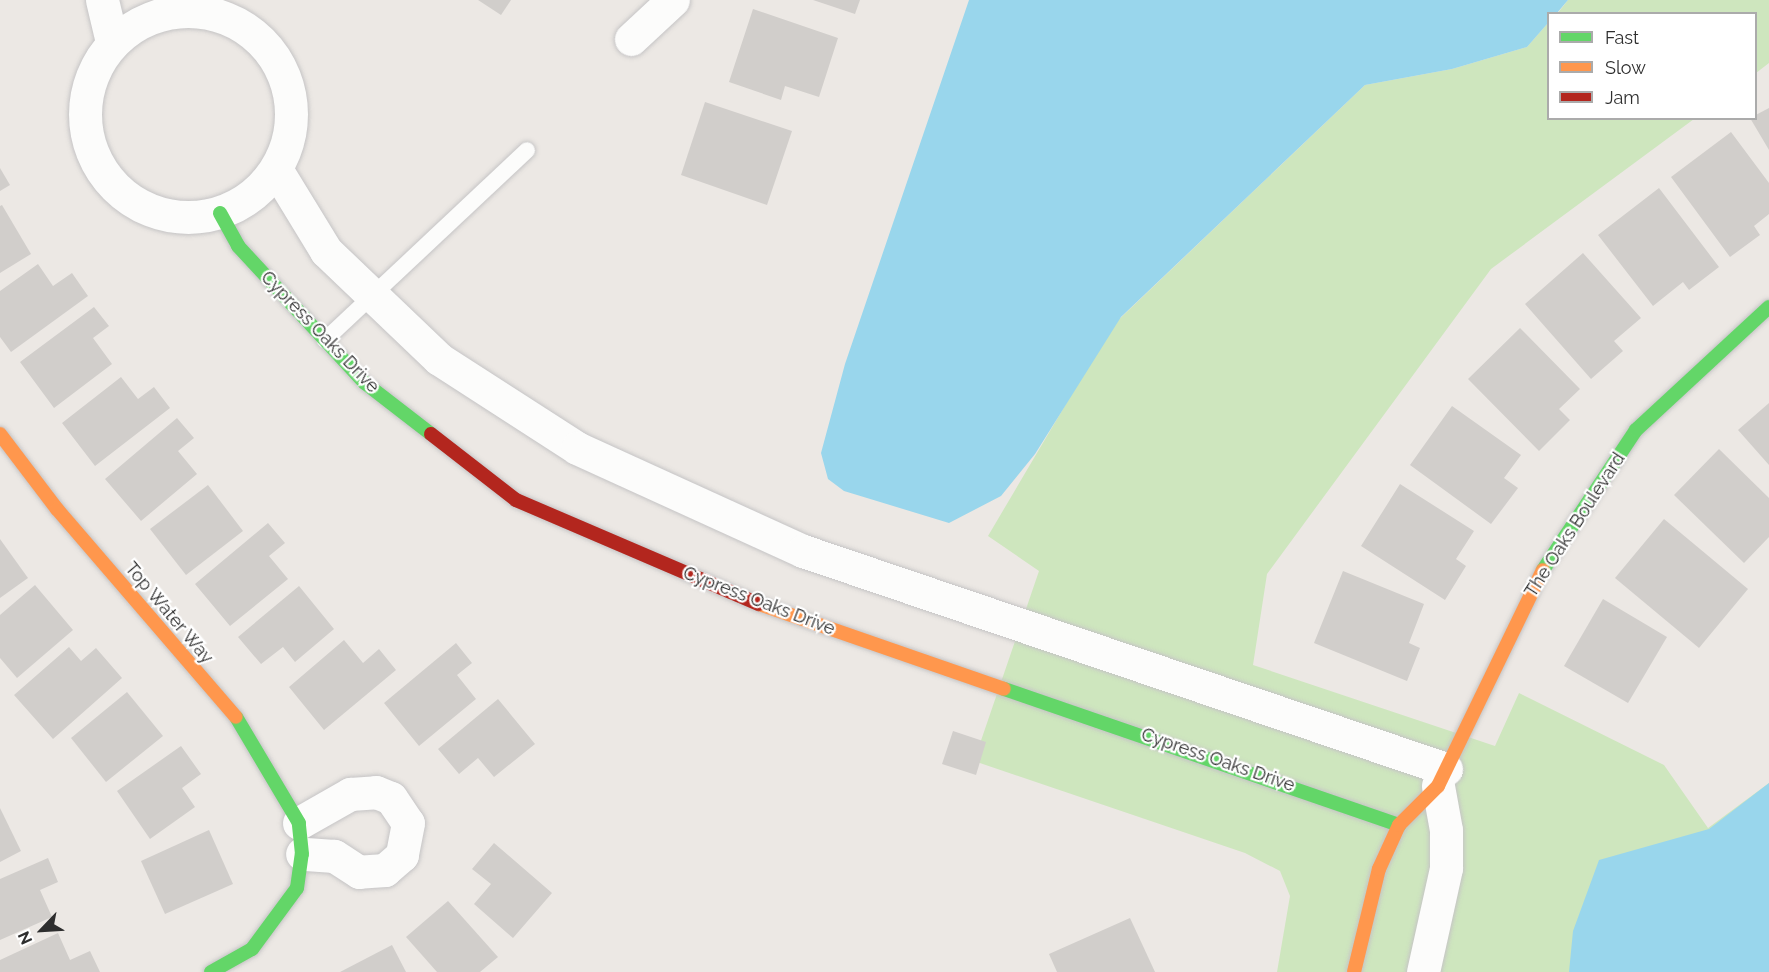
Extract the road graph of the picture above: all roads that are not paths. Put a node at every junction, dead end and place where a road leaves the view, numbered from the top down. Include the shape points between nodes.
1 (102, 0) edge
2 (674, 0) edge
3 (183, 5) edge
4 (631, 39) dead end
5 (112, 42) junction
6 (527, 150) dead end
7 (276, 169) junction
8 (220, 213) junction
9 (372, 296) junction
10 (1769, 307) edge
11 (325, 340) junction
12 (0, 434) edge
13 (1442, 777) junction
14 (1399, 825) junction
15 (211, 972) edge
16 (1354, 972) edge
17 (1423, 972) edge

1 - 5 street
2 - 4 street
3 - 5 street via 134,25
3 - 7 street via 217,14 246,28 269,50 285,77 291,108 290,129
5 - 8 street via 93,71 84,104 87,138 100,169 123,195 153,212 186,219
6 - 9 lane
7 - 8 street via 252,196
7 - 9 street via 326,251
8 - 11 street, Cypress Oaks Drive via 238,246
9 - 11 lane
9 - 13 street via 439,359 577,448 803,551
10 - 13 street, The Oaks Boulevard via 1636,430 1534,583
11 - 14 street, Cypress Oaks Drive via 365,383 516,500 750,601
12 - 15 street, Top Water Way via 57,508 243,726 301,838 297,888 281,912 252,950
13 - 14 street, The Oaks Boulevard
13 - 17 street via 1446,868
14 - 16 street, The Oaks Boulevard via 1379,869

